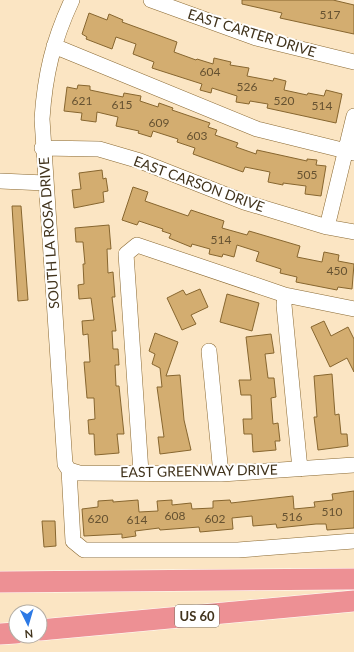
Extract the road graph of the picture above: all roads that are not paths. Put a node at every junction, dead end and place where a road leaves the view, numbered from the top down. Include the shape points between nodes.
1 (72, 0) edge
2 (162, 2) edge
3 (54, 46) junction
4 (354, 62) edge
5 (354, 116) edge
6 (42, 148) junction
7 (350, 152) edge
8 (0, 181) edge
9 (45, 183) junction
10 (327, 227) junction
11 (354, 232) edge
12 (285, 295) junction
13 (354, 309) edge
14 (209, 351) dead end
15 (354, 465) edge
16 (300, 469) junction
17 (69, 470) junction
18 (141, 472) junction
19 (221, 474) junction
20 (354, 541) edge
21 (354, 579) edge
22 (0, 582) edge
23 (354, 601) edge
24 (48, 629) edge

1 - 3 street, SOUTH LA ROSA DRIVE
2 - 4 street, EAST CARTER DRIVE via 256,38
3 - 6 street, SOUTH LA ROSA DRIVE via 43,94
3 - 7 street via 258,129
5 - 7 street
6 - 9 street, SOUTH LA ROSA DRIVE
6 - 10 street, EAST CARSON DRIVE via 99,149 244,202
7 - 10 street
8 - 9 street
9 - 17 street, SOUTH LA ROSA DRIVE via 65,464
10 - 11 street, EAST CARSON DRIVE
12 - 13 street
12 - 16 street
12 - 18 street via 137,245 126,254
14 - 19 street
15 - 16 street, EAST GREENWAY DRIVE
16 - 19 street, EAST GREENWAY DRIVE
17 - 18 street, EAST GREENWAY DRIVE via 79,473
17 - 20 street, SOUTH LA ROSA DRIVE via 72,541 84,550 238,550
18 - 19 street, EAST GREENWAY DRIVE
21 - 22 highway
23 - 24 highway, US 60

